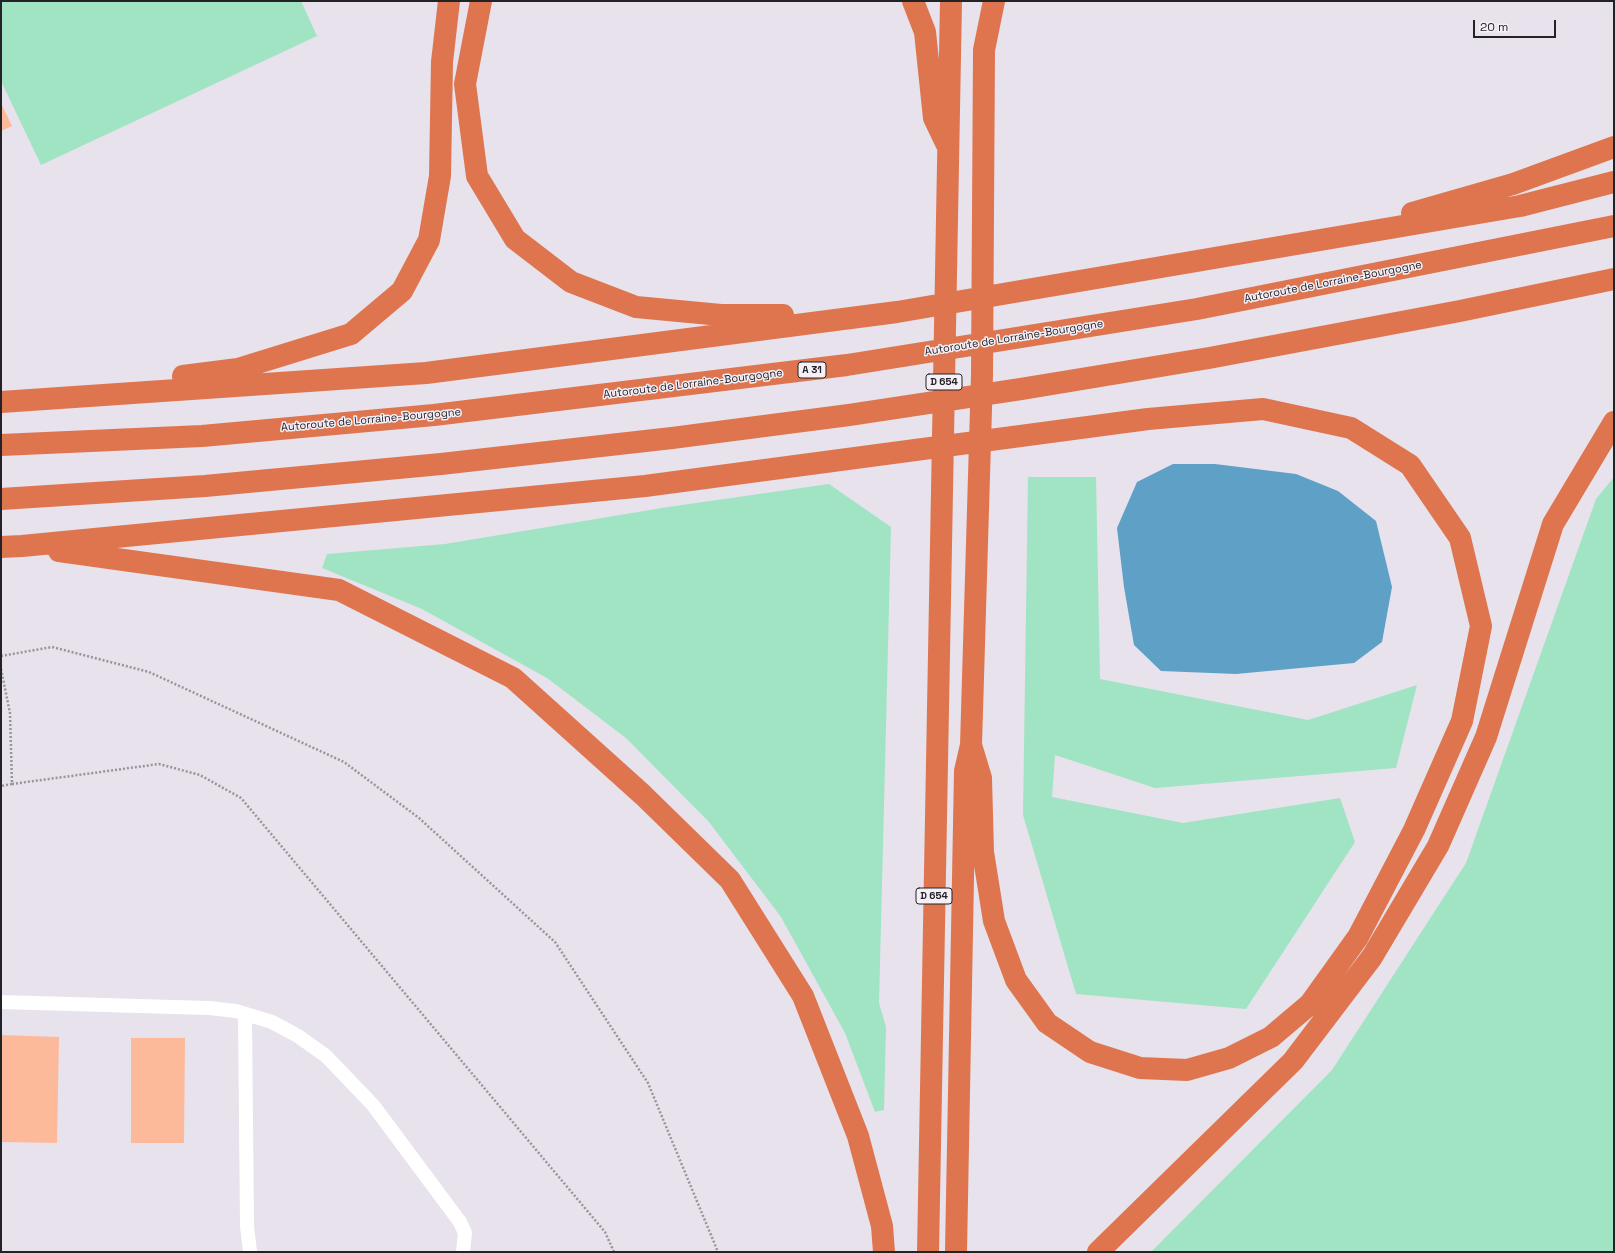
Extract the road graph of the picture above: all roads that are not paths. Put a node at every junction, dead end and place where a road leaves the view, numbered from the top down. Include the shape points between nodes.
1 (449, 1) edge
2 (481, 1) edge
3 (913, 1) edge
4 (951, 1) edge
5 (979, 1) edge
6 (994, 1) edge
7 (984, 50) junction
8 (1614, 147) edge
9 (948, 148) junction
10 (1614, 182) edge
11 (1614, 226) edge
12 (1300, 245) junction
13 (1614, 279) edge
14 (880, 314) junction
15 (1, 398) edge
16 (1, 402) edge
17 (1614, 422) edge
18 (1, 445) edge
19 (1, 500) edge
20 (22, 546) junction
21 (1, 547) edge
22 (971, 745) junction
23 (1, 1002) edge
24 (245, 1014) junction
25 (250, 1252) edge
26 (463, 1252) edge
27 (884, 1252) edge
28 (928, 1252) edge
29 (956, 1252) edge
30 (1098, 1252) edge

1 - 15 highway via 442,62 440,176 429,240 402,290 351,334 238,369
2 - 14 highway via 466,84 477,176 515,239 571,282 636,307 721,316
3 - 9 highway via 925,32 934,118
4 - 9 highway, D 654
5 - 7 highway, D 654 via 978,32
6 - 7 highway
7 - 22 highway, D 654 via 982,375
8 - 12 highway via 1514,184
9 - 28 highway, D 654
10 - 12 highway via 1520,206
11 - 18 highway, Autoroute de Lorraine-Bourgogne / A 31 via 1197,309 847,365 434,415 202,436
12 - 14 highway
13 - 19 highway via 1209,358 849,415 441,464 205,486
14 - 16 highway via 426,373
17 - 30 highway via 1553,524 1486,737 1438,846 1372,958 1293,1061
20 - 21 highway
20 - 22 highway via 645,486 1148,420 1263,409 1351,428 1410,465 1460,538 1481,626 1462,721 1414,830 1358,937 1310,1004 1271,1037 1229,1058 1187,1070 1140,1068 1090,1052 1046,1023 1016,980 994,921 983,852 981,778
20 - 27 highway via 339,590 513,678 643,794 730,880 803,996 858,1136 882,1226
22 - 29 highway, D 654 via 965,771
23 - 24 lane via 209,1008
24 - 25 lane via 247,1226
24 - 26 lane via 272,1022 298,1036 326,1056 373,1105 460,1222 465,1233

